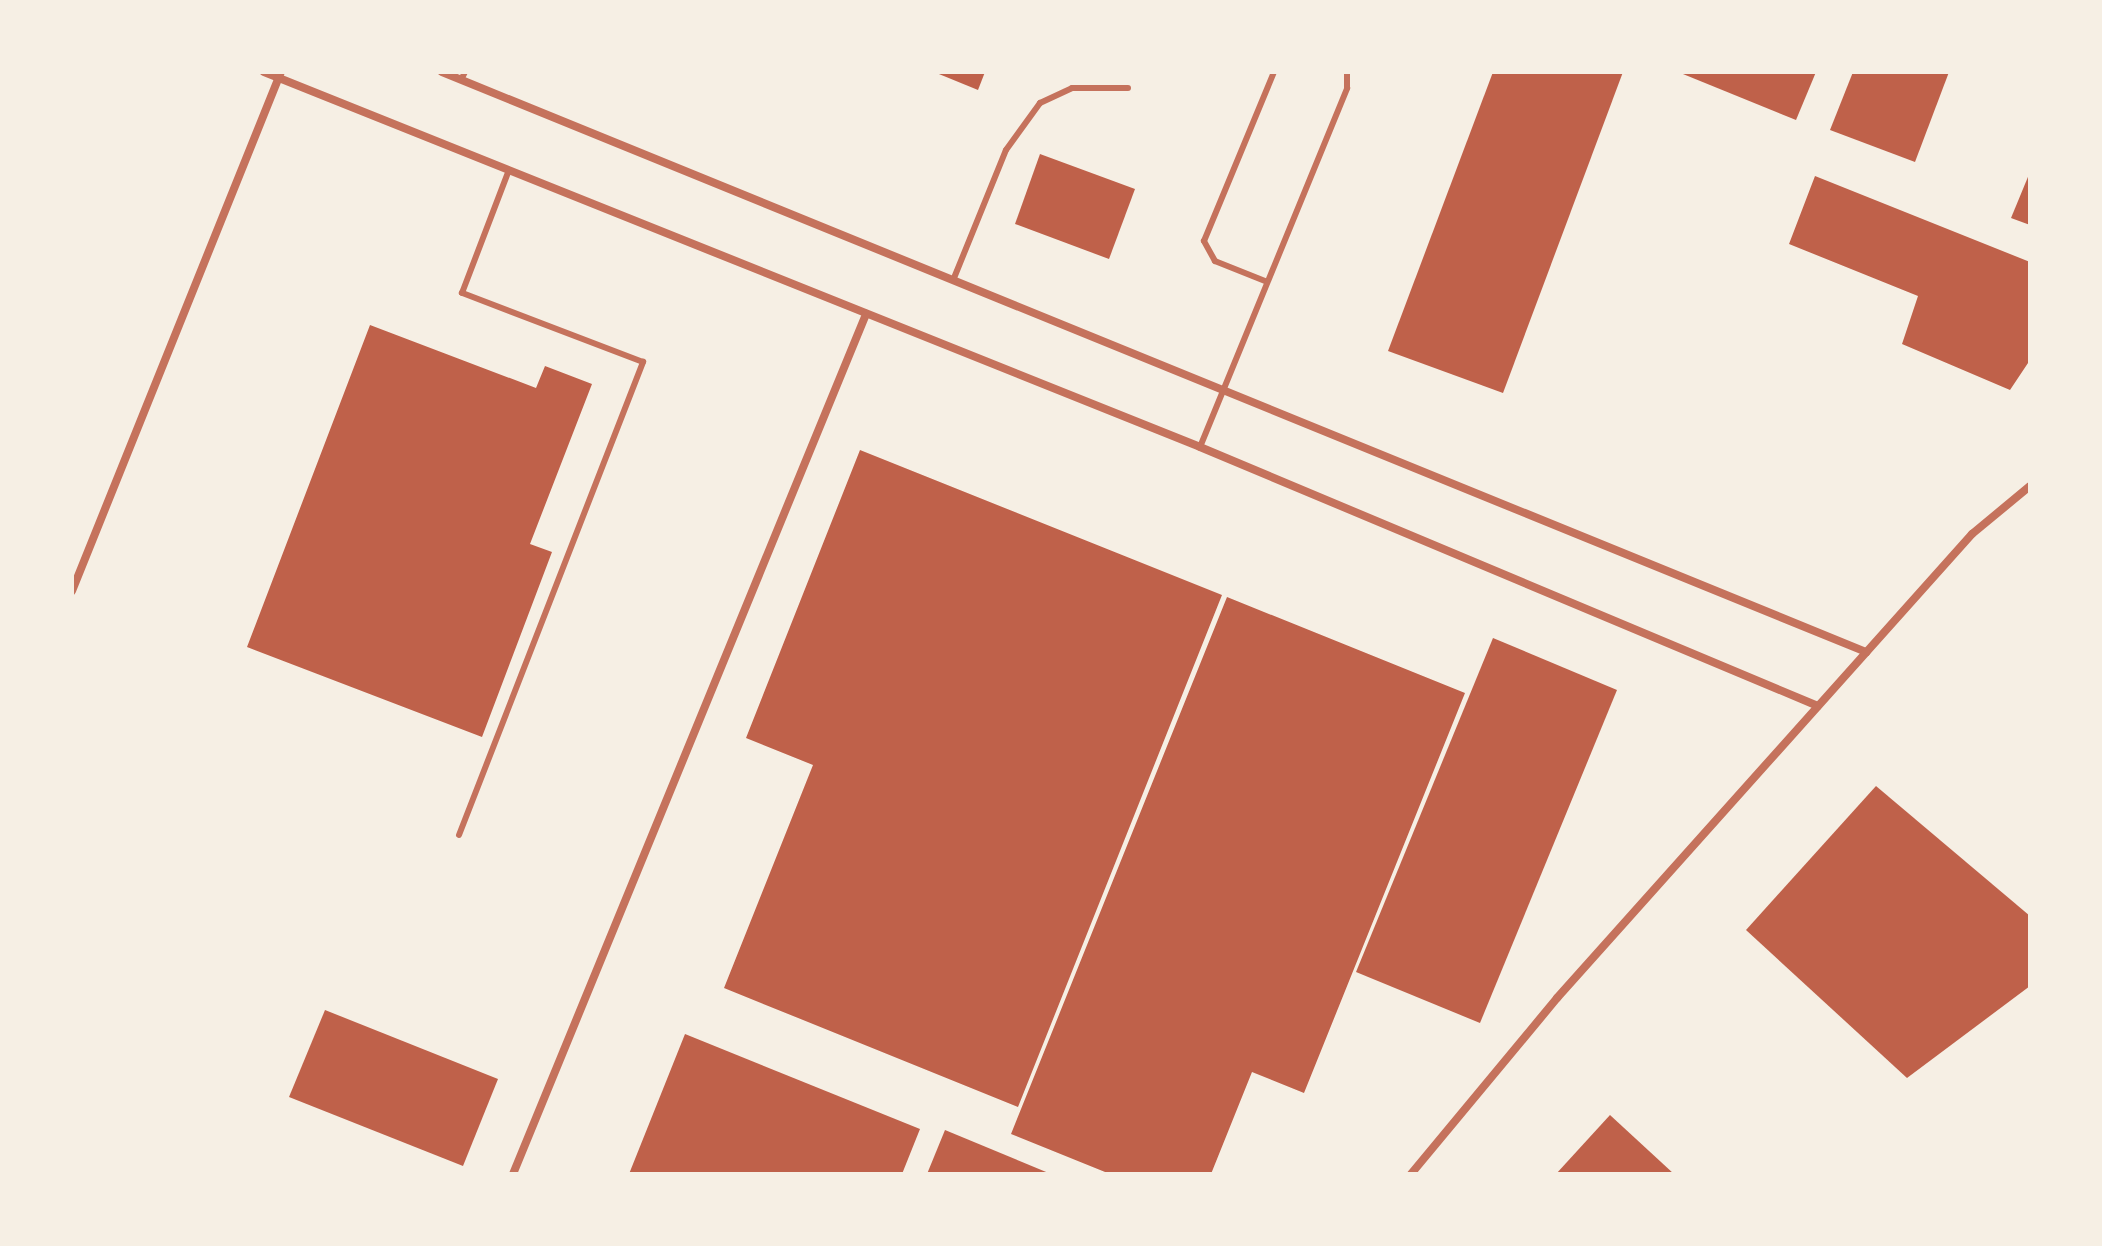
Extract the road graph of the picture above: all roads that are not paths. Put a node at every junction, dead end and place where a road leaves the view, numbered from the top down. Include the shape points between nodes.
1 (264, 72) edge
2 (442, 72) edge
3 (1274, 72) edge
4 (1347, 72) edge
5 (280, 75) edge
6 (463, 76) edge
7 (1128, 88) dead end
8 (509, 170) junction
9 (954, 278) junction
10 (1265, 281) junction
11 (866, 314) junction
12 (1224, 387) junction
13 (1200, 447) junction
14 (2030, 486) edge
15 (72, 591) edge
16 (1866, 652) junction
17 (1818, 706) junction
18 (459, 835) dead end
19 (513, 1174) edge
20 (1411, 1174) edge

1 - 5 street
2 - 6 street
3 - 10 lane via 1204,241 1215,261
4 - 10 lane
5 - 8 street
5 - 15 street
6 - 9 street
7 - 9 lane via 1072,88 1040,103 1006,150
8 - 11 street
8 - 18 lane via 462,293 643,362
9 - 12 street
10 - 12 lane
11 - 13 street
11 - 19 street
12 - 13 lane
12 - 16 street
13 - 17 street
14 - 16 street via 1972,534
16 - 17 street
17 - 20 street

